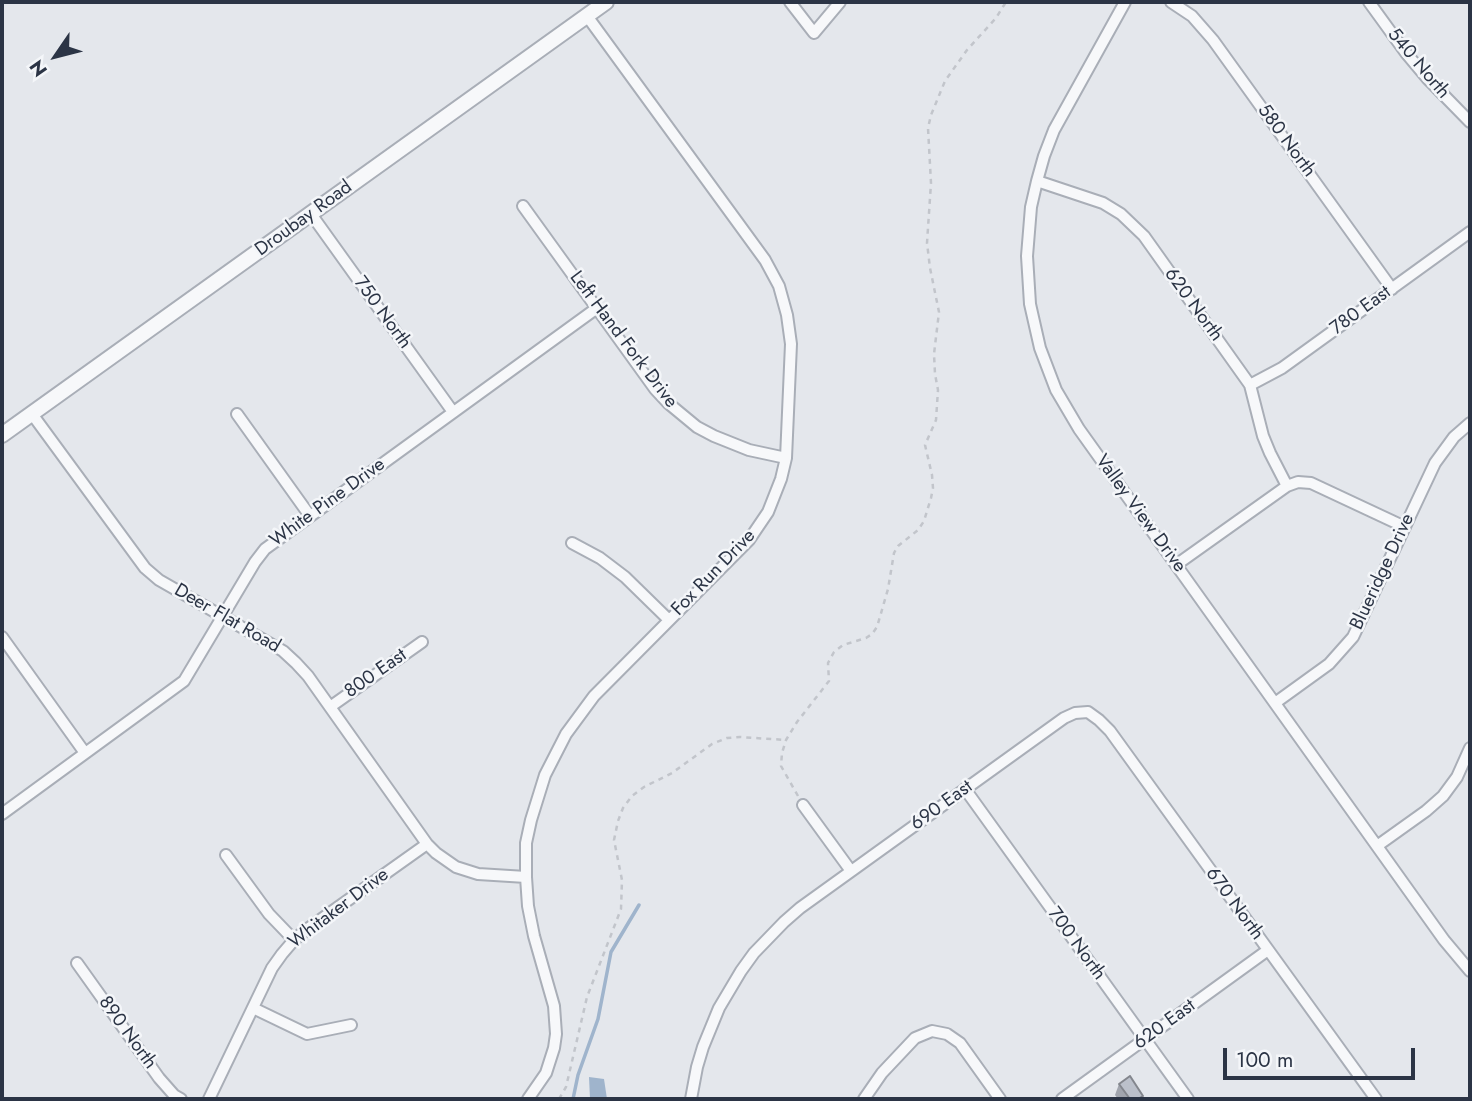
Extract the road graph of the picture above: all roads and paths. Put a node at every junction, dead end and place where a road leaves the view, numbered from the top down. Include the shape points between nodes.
1 (606, 2) edge
2 (790, 2) edge
3 (840, 2) edge
4 (1006, 2) edge
5 (1125, 2) edge
6 (1171, 2) edge
7 (1369, 2) edge
8 (587, 16) junction
9 (1470, 122) edge
10 (1037, 181) junction
11 (523, 206) dead end
12 (311, 214) junction
13 (1470, 232) edge
14 (1392, 289) junction
15 (597, 307) junction
16 (1250, 385) junction
17 (453, 412) junction
18 (32, 414) junction
19 (237, 414) dead end
20 (1470, 423) edge
21 (2, 435) edge
22 (786, 458) junction
23 (1287, 486) junction
24 (310, 516) junction
25 (1405, 527) junction
26 (572, 543) dead end
27 (1177, 565) junction
28 (223, 616) junction
29 (669, 620) junction
30 (2, 637) edge
31 (422, 642) dead end
32 (1275, 704) junction
33 (330, 707) junction
34 (1088, 712) joint
35 (786, 740) junction
36 (1470, 748) edge
37 (85, 753) junction
38 (965, 789) junction
39 (803, 805) joint
40 (2, 814) edge
41 (427, 844) junction
42 (1377, 846) junction
43 (226, 855) dead end
44 (851, 871) junction
45 (526, 877) junction
46 (294, 940) junction
47 (1268, 950) junction
48 (77, 963) dead end
49 (1470, 971) edge
50 (253, 1009) junction
51 (351, 1024) dead end
52 (1145, 1040) junction
53 (181, 1099) edge
54 (209, 1099) edge
55 (528, 1099) edge
56 (559, 1099) edge
57 (691, 1099) edge
58 (864, 1099) edge
59 (1000, 1099) edge
60 (1062, 1099) edge
61 (1188, 1099) edge
62 (1376, 1099) edge

1 - 8 street, Droubay Road
2 - 3 street via 814,33
4 - 35 path via 945,81 928,128 927,243 939,312 934,354 936,420 925,445 933,488 928,510 918,530 894,553 877,627 866,638 834,652 828,663 829,681
5 - 10 street, Valley View Drive via 1054,130
6 - 14 street, 580 North via 1208,33
7 - 9 street, 540 North via 1427,78
8 - 12 street, Droubay Road
8 - 22 street, Fox Run Drive via 765,260 779,286 791,344
10 - 16 street, 620 North via 1103,203 1129,221
10 - 27 street, Valley View Drive via 1028,232 1027,280 1047,370 1079,429
11 - 15 street, Left Hand Fork Drive
12 - 17 street, 750 North
12 - 18 street, Droubay Road
13 - 14 street, 780 East
14 - 16 street, 780 East via 1282,368
15 - 17 street, White Pine Drive
15 - 22 street, Left Hand Fork Drive via 655,389 682,416 731,444
16 - 23 street, 620 North via 1263,436
17 - 24 street, White Pine Drive
18 - 21 street, Droubay Road
18 - 28 street, Deer Flat Road via 145,568
19 - 24 street
20 - 25 street, Blueridge Drive via 1440,454
22 - 29 street, Fox Run Drive via 768,512 749,540
23 - 25 street via 1311,483
23 - 27 street
24 - 28 street, White Pine Drive via 265,550
25 - 32 street, Blueridge Drive via 1353,637 1329,664
26 - 29 street via 625,577
27 - 32 street, Valley View Drive
28 - 33 street, Deer Flat Road via 283,651
28 - 37 street, White Pine Drive via 184,681
29 - 45 street, Fox Run Drive via 594,696 566,734 534,808
30 - 37 street
31 - 33 street, 800 East
32 - 42 street, Valley View Drive
33 - 41 street, Deer Flat Road
34 - 38 street, 690 East via 1065,718
34 - 47 street, 670 North via 1110,731
35 - 39 path via 781,766
35 - 56 path via 740,737 712,744 644,787 623,808 614,840 622,880 621,909 587,997 566,1087
36 - 42 street via 1443,796
37 - 40 street, White Pine Drive
38 - 44 street, 690 East
38 - 52 street, 700 North
39 - 44 street
41 - 45 street, Deer Flat Road via 467,871
41 - 46 street, Whitaker Drive
42 - 49 street, Valley View Drive
43 - 46 street
44 - 57 street, 690 East via 800,908 754,953 719,1008 703,1047
45 - 55 street, Fox Run Drive via 534,936 556,1020 550,1062
46 - 50 street, Whitaker Drive via 272,968
47 - 52 street, 620 East
47 - 62 street, 670 North
48 - 53 street, 890 North via 159,1077
50 - 51 street via 307,1034
50 - 54 street, Whitaker Drive
52 - 60 street, 620 East
52 - 61 street, 700 North
58 - 59 street via 915,1038 932,1031 947,1034 960,1044

